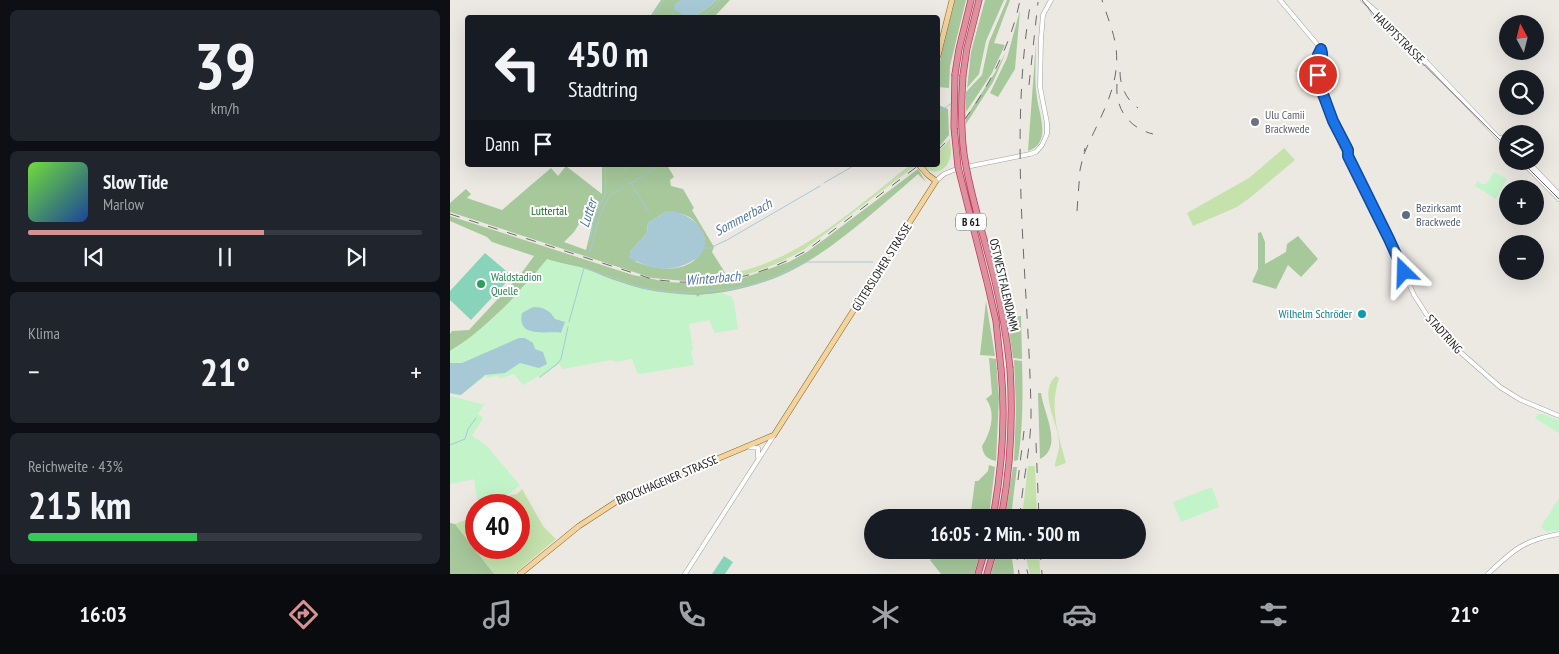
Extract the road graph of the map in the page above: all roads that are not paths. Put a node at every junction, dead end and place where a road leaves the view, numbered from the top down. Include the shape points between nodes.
1 (952, 0) edge
2 (971, 0) edge
3 (979, 0) edge
4 (1051, 0) edge
5 (1280, 0) edge
6 (1363, 0) edge
7 (940, 48) edge
8 (1494, 132) junction
9 (1499, 136) edge
10 (1499, 138) edge
11 (921, 167) edge
12 (1530, 170) edge
13 (1536, 170) edge
14 (936, 181) junction
15 (1559, 194) edge
16 (1559, 199) edge
17 (1559, 416) edge
18 (774, 435) junction
19 (746, 447) junction
20 (756, 462) junction
21 (994, 509) edge
22 (1002, 509) edge
23 (1559, 534) edge
24 (982, 559) edge
25 (991, 559) edge
26 (520, 574) edge
27 (685, 574) edge
28 (978, 574) edge
29 (987, 574) edge
30 (1488, 574) edge

1 - 7 main road
2 - 21 highway, OSTWESTFALENDAMM / B 61, bridge via 959,49 954,127 958,167 996,321 1002,369 1002,454
3 - 22 highway, OSTWESTFALENDAMM / B 61, bridge via 963,75 962,125 965,164 996,282 1010,368 1011,439
4 - 14 street, GÜTERSLOHER STRASSE via 1042,24 1040,87 1048,128 1042,145 1030,154 948,171
5 - 17 street, STADTRING via 1321,49 1322,91 1340,143 1414,295 1436,329 1504,390
6 - 8 street, HAUPTSTRASSE via 1375,16
8 - 9 street, HAUPTSTRASSE
8 - 10 street, HAUPTSTRASSE
11 - 14 main road
12 - 16 street
13 - 15 street
14 - 18 main road, GÜTERSLOHER STRASSE
18 - 19 main road, BROCKHAGENER STRASSE
18 - 20 street, GÜTERSLOHER STRASSE
19 - 20 street via 758,448
19 - 26 main road, BROCKHAGENER STRASSE via 610,504
20 - 27 street, GÜTERSLOHER STRASSE
23 - 30 street via 1523,544
24 - 28 highway
25 - 29 highway

